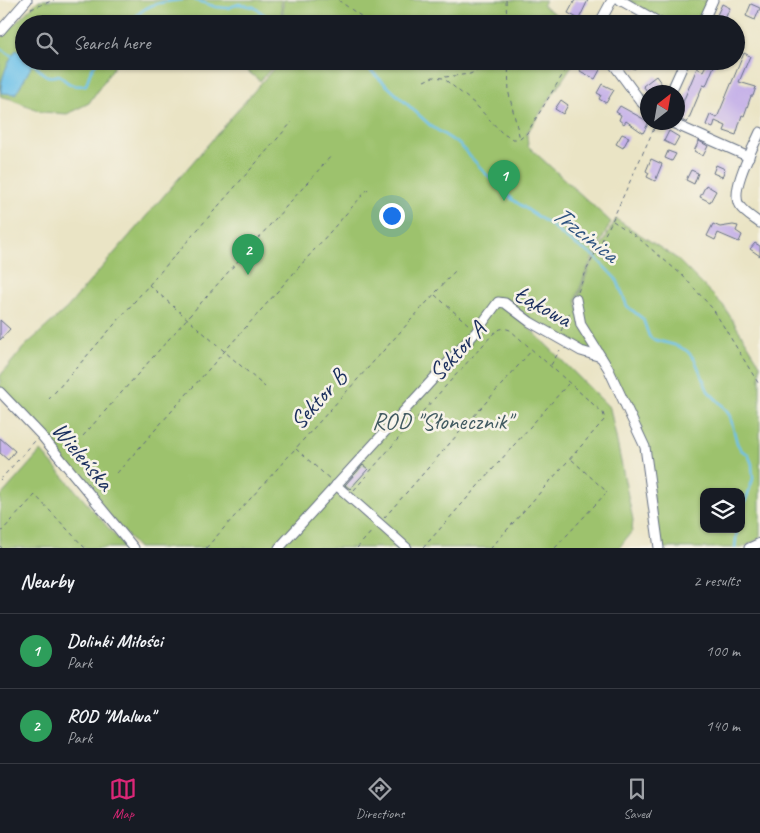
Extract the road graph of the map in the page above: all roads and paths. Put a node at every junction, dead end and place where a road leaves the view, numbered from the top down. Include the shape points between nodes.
1 (27, 0) edge
2 (54, 0) edge
3 (338, 0) edge
4 (506, 0) edge
5 (612, 0) edge
6 (620, 0) edge
7 (713, 0) edge
8 (14, 15) junction
9 (359, 15) edge
10 (507, 15) edge
11 (603, 15) edge
12 (646, 15) edge
13 (706, 15) edge
14 (0, 30) edge
15 (479, 70) edge
16 (508, 70) edge
17 (565, 70) edge
18 (618, 70) edge
19 (681, 70) edge
20 (443, 78) junction
21 (424, 81) dead end
22 (673, 85) edge
23 (640, 100) edge
24 (292, 122) dead end
25 (685, 129) edge
26 (653, 130) edge
27 (760, 132) edge
28 (520, 139) junction
29 (331, 156) dead end
30 (749, 157) junction
31 (368, 188) dead end
32 (612, 221) junction
33 (760, 223) edge
34 (455, 272) dead end
35 (149, 285) junction
36 (434, 294) junction
37 (576, 298) junction
38 (187, 318) junction
39 (464, 321) dead end
40 (562, 339) junction
41 (532, 350) junction
42 (224, 351) junction
43 (601, 357) junction
44 (550, 366) junction
45 (569, 383) junction
46 (265, 386) dead end
47 (760, 386) edge
48 (0, 392) edge
49 (49, 399) dead end
50 (41, 435) junction
51 (83, 436) dead end
52 (295, 449) junction
53 (569, 458) junction
54 (117, 473) dead end
55 (0, 480) edge
56 (336, 485) junction
57 (349, 496) junction
58 (379, 523) junction
59 (0, 533) edge
60 (760, 542) edge
61 (85, 548) edge
62 (134, 548) edge
63 (206, 548) edge
64 (279, 548) edge
65 (357, 548) edge
66 (407, 548) edge
67 (423, 548) edge
68 (491, 548) edge
69 (555, 548) edge
70 (659, 548) edge
71 (749, 548) edge

1 - 8 street
2 - 8 path
3 - 9 path
4 - 10 path
5 - 11 street
6 - 12 street
7 - 13 street
8 - 14 street
15 - 20 path
16 - 28 path via 509,94
17 - 28 path via 527,133
18 - 23 street
19 - 22 street
20 - 21 path via 432,77
20 - 28 path via 504,134
24 - 35 path
25 - 30 street
26 - 32 path
27 - 30 street
29 - 38 path
30 - 33 street via 736,193 738,204
31 - 42 path
32 - 37 path
32 - 47 path via 637,237 682,275 707,302
34 - 36 path, Sektor B
35 - 38 path
35 - 49 path
36 - 39 path
36 - 52 path, Sektor B
37 - 40 path
37 - 43 street via 581,325
38 - 42 path
38 - 51 path
40 - 43 street, Łąkowa via 582,351
40 - 44 path
40 - 56 street, Łąkowa via 530,322 505,302 498,302 476,332
41 - 44 path, Sektor A
41 - 57 path, Sektor A via 510,330 500,328
41 - 58 path
42 - 46 path
42 - 54 path
43 - 70 street via 645,447
44 - 45 path, Sektor A
45 - 53 path, Sektor A via 605,418
45 - 67 path
48 - 50 street, Wieleńska
50 - 55 path
50 - 62 street, Wieleńska
52 - 56 path
52 - 63 path, Sektor B
53 - 68 path, Sektor A
53 - 69 path via 607,492
56 - 57 street
56 - 64 street, Łąkowa
57 - 58 street
58 - 65 path
58 - 66 street
59 - 61 path via 35,495
60 - 71 street

